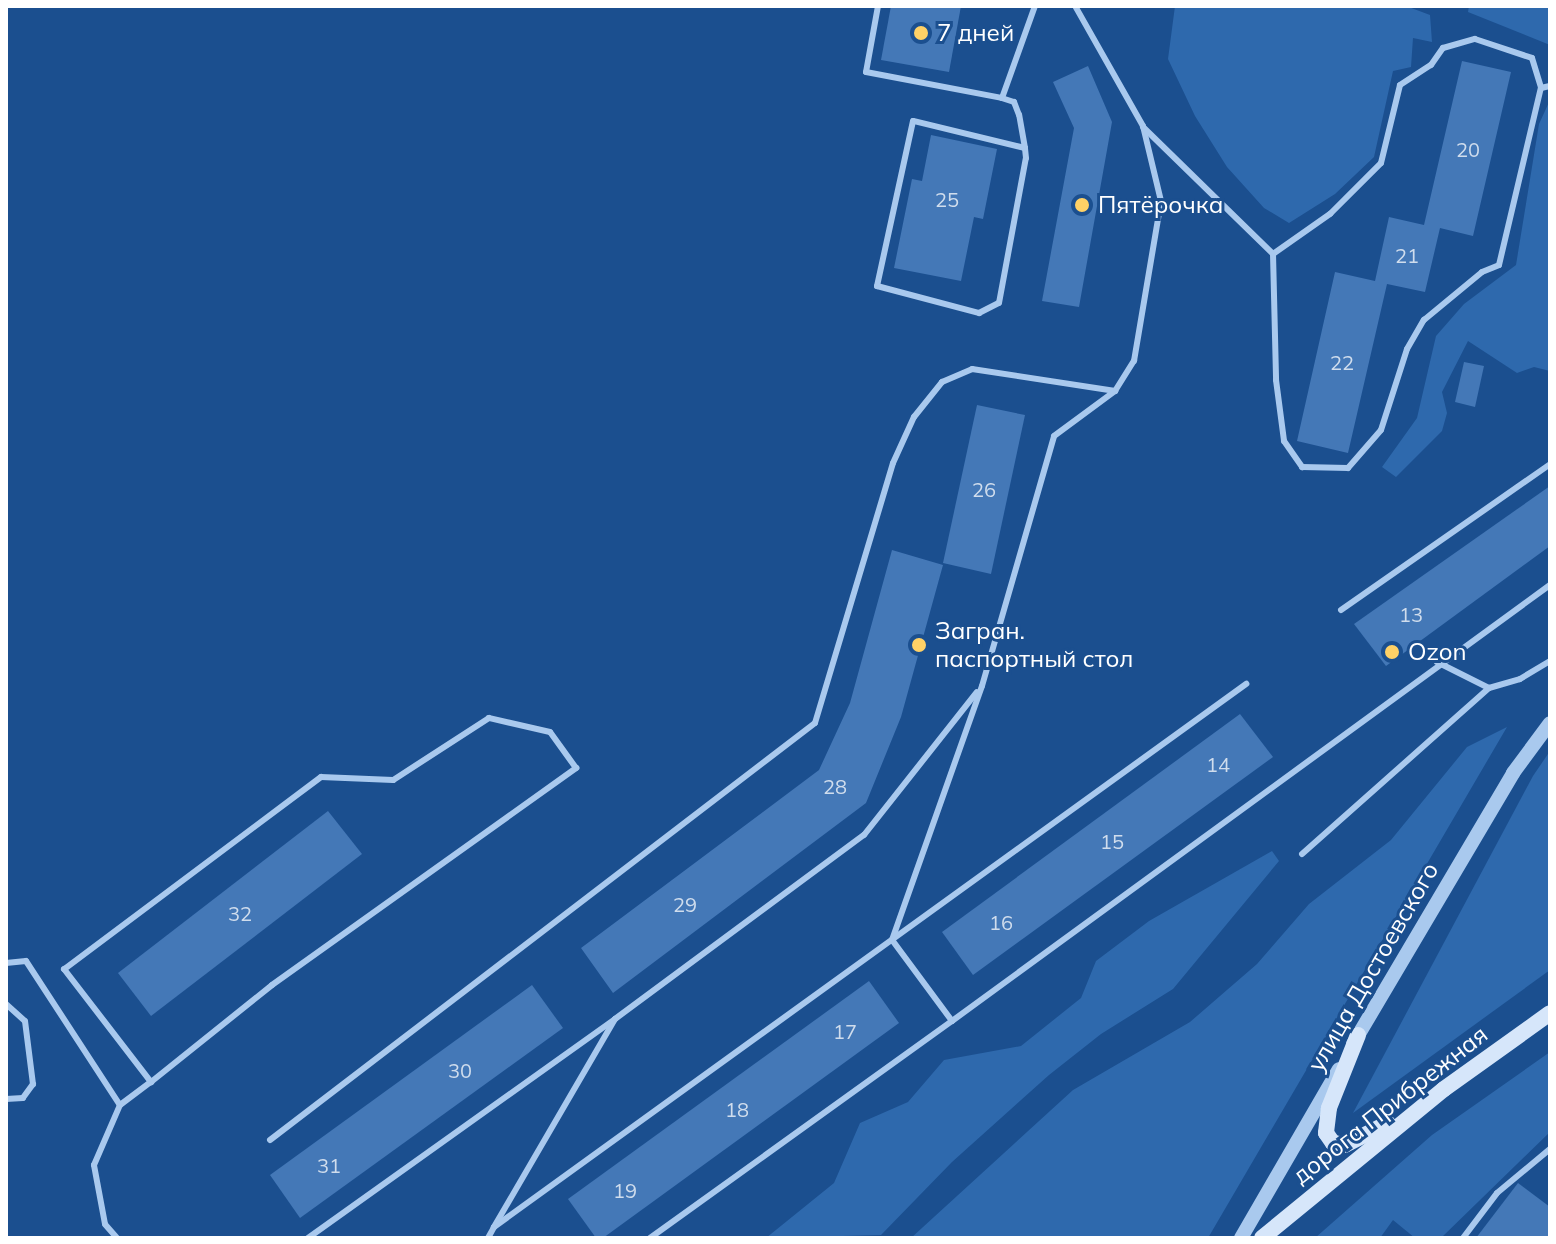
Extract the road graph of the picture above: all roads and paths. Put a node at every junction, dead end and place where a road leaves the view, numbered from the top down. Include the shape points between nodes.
1 (878, 6) edge
2 (1035, 6) edge
3 (1075, 6) edge
4 (1550, 86) edge
5 (1541, 88) junction
6 (1002, 98) junction
7 (1143, 126) junction
8 (1025, 148) junction
9 (1273, 254) junction
10 (1115, 391) junction
11 (1550, 464) edge
12 (1550, 585) edge
13 (1341, 610) dead end
14 (1550, 661) edge
15 (1437, 662) junction
16 (1246, 684) dead end
17 (982, 686) junction
18 (1489, 688) junction
19 (1550, 723) edge
20 (1302, 854) dead end
21 (892, 940) junction
22 (6, 963) edge
23 (6, 1004) edge
24 (1550, 1013) edge
25 (615, 1019) junction
26 (952, 1021) junction
27 (1358, 1035) junction
28 (151, 1082) junction
29 (1444, 1089) junction
30 (6, 1099) edge
31 (120, 1105) junction
32 (270, 1140) dead end
33 (1550, 1149) edge
34 (494, 1227) junction
35 (117, 1238) edge
36 (308, 1238) edge
37 (488, 1238) edge
38 (650, 1238) edge
39 (1241, 1238) edge
40 (1262, 1238) edge
41 (1463, 1238) edge

1 - 6 lane via 866,72
2 - 6 lane
3 - 7 lane
4 - 5 lane
5 - 9 lane via 1532,58 1475,39 1443,48 1431,65 1400,85 1381,163 1330,214
5 - 9 lane via 1499,265 1482,272 1424,320 1407,349 1381,430 1348,468 1302,467 1284,441 1276,380
6 - 8 lane via 1014,102
7 - 9 lane
7 - 10 lane via 1161,201 1134,361
8 - 8 lane via 999,303 979,313 877,286 913,121
10 - 17 lane via 1054,436
10 - 32 lane via 972,369 942,382 914,417 893,463 815,723
11 - 13 lane
12 - 15 lane
14 - 18 lane via 1520,679
15 - 18 lane
15 - 26 lane
16 - 21 lane
17 - 21 lane
17 - 25 lane via 864,835
18 - 20 lane
19 - 27 street, улица Достоевского via 1513,773
21 - 26 lane
21 - 34 lane
22 - 31 lane via 26,961
23 - 30 lane via 25,1021 33,1084 23,1098
24 - 29 main road, дорога Прибрежная
25 - 34 lane
25 - 36 lane
26 - 38 lane
27 - 29 main road via 1325,1124 1333,1143 1345,1145 1367,1136
27 - 39 street, улица Достоевского
28 - 28 lane via 272,985 576,768 550,732 489,718 393,780 321,777 64,969
28 - 31 lane
29 - 40 main road, дорога Прибрежная
31 - 35 lane via 94,1165 105,1224
33 - 41 lane via 1497,1193
34 - 37 lane

